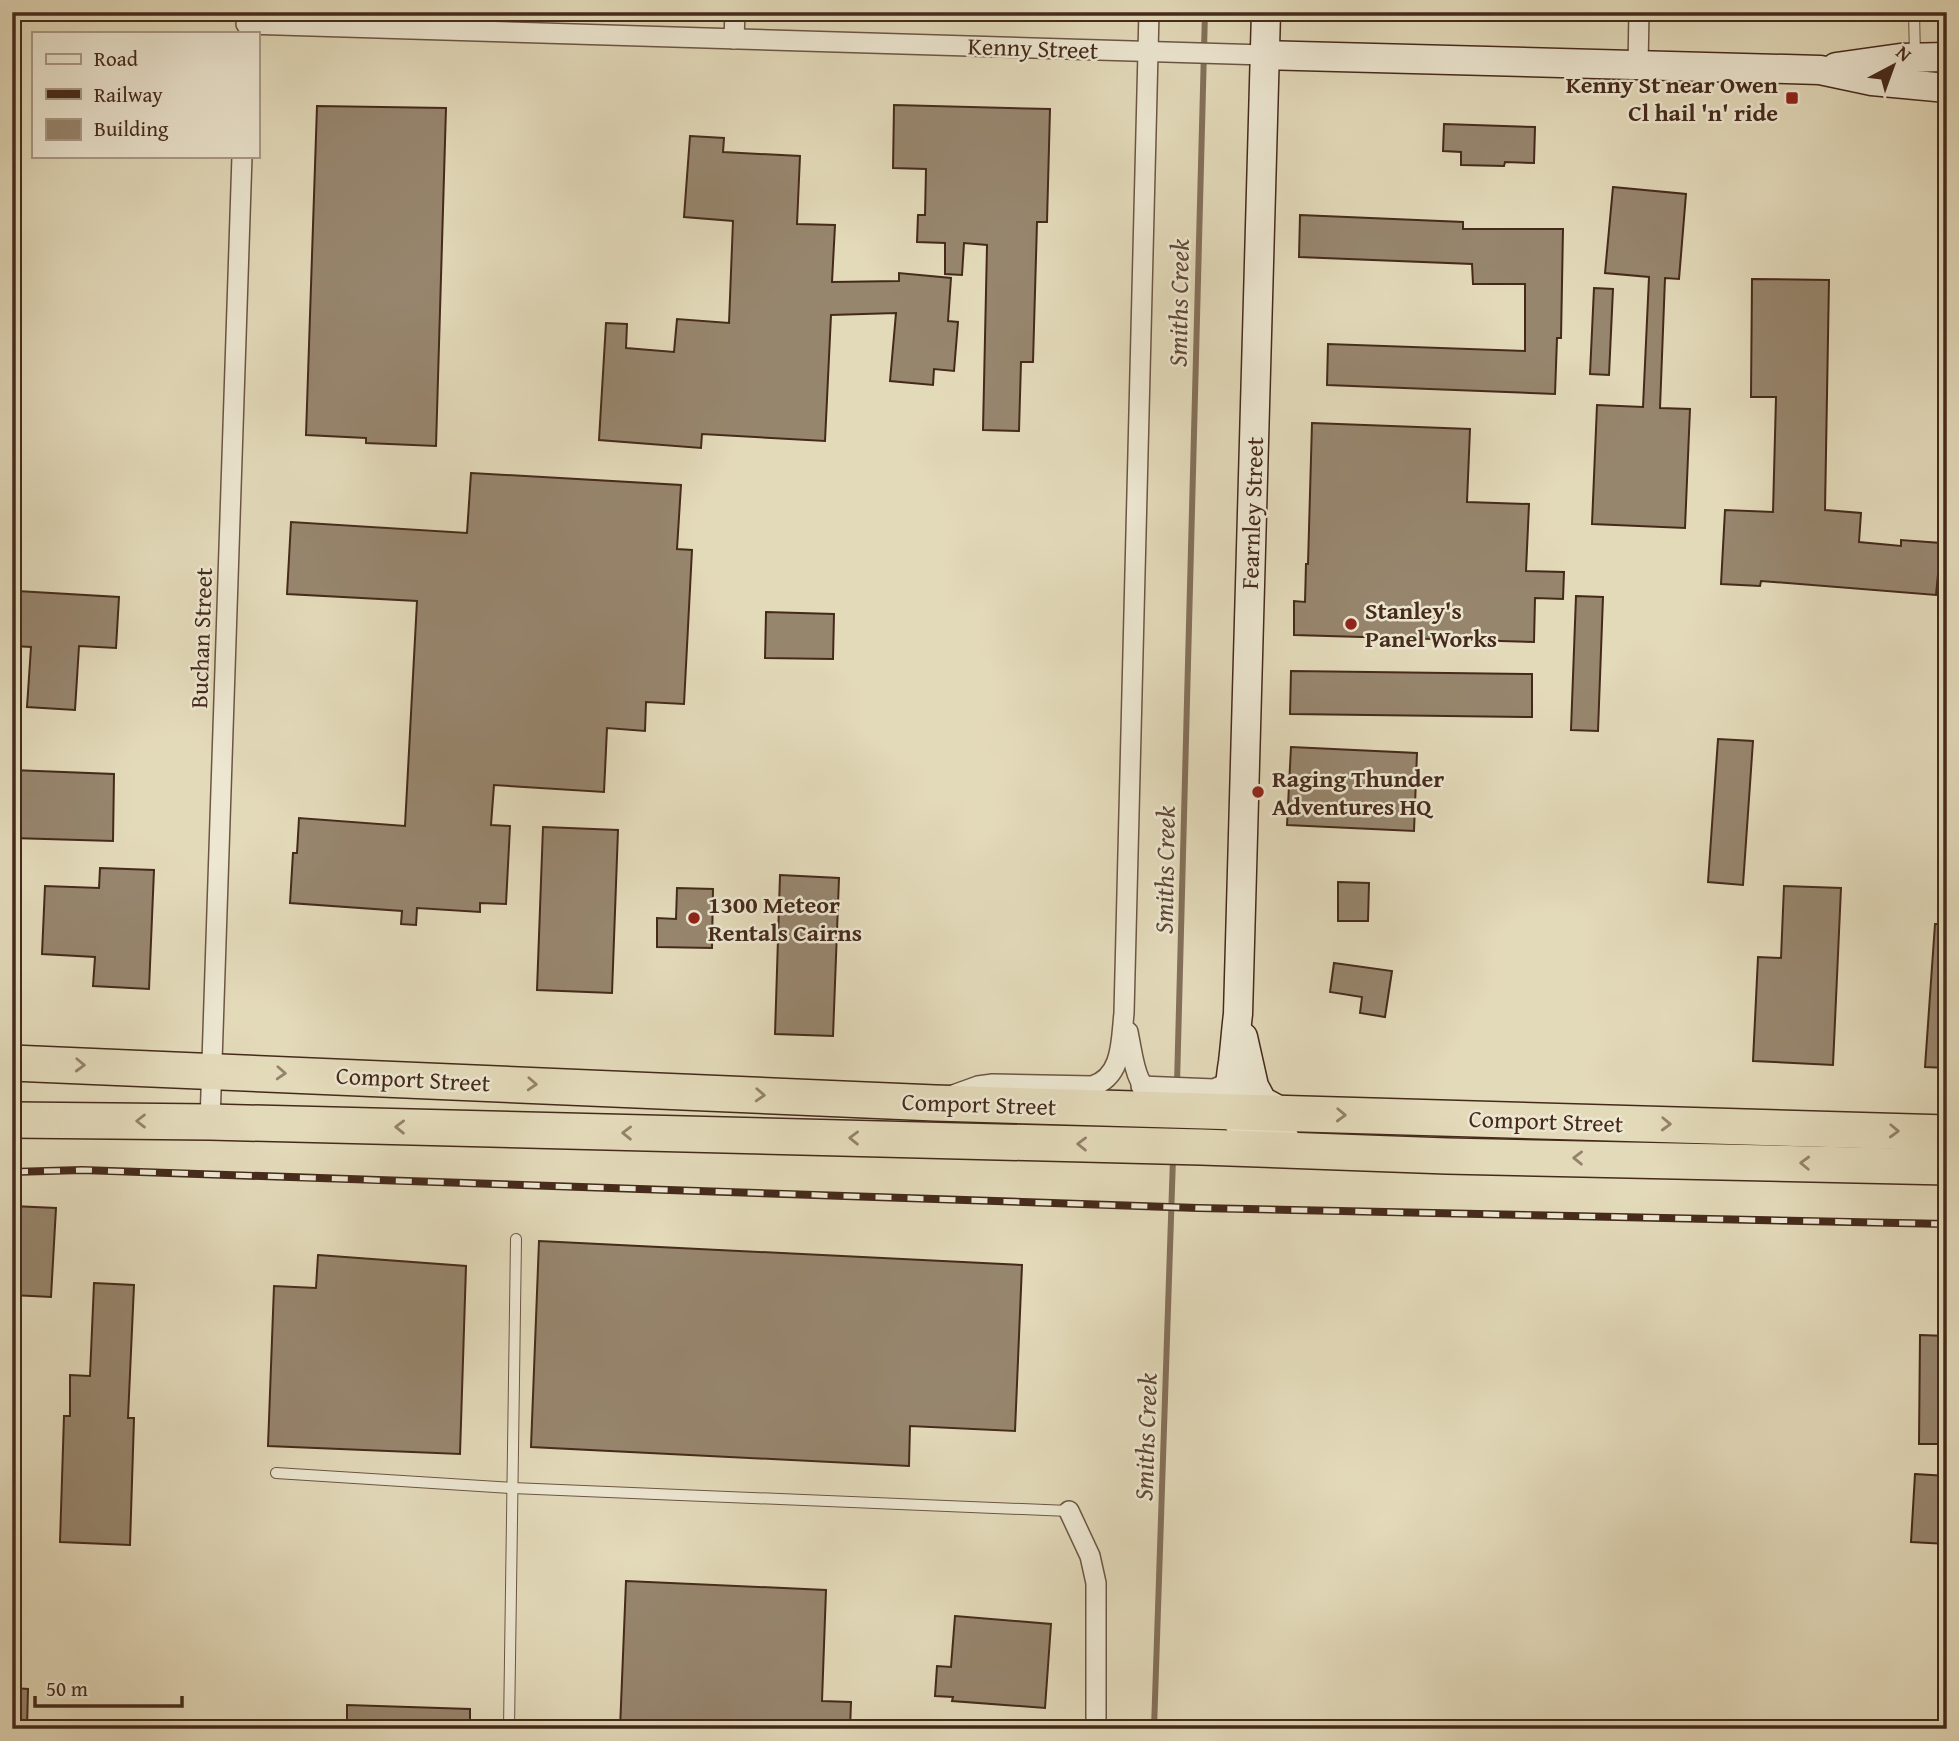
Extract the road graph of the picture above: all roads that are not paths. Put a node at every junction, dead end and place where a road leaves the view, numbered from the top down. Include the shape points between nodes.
1 (734, 12) edge
2 (1149, 12) edge
3 (1266, 12) edge
4 (1639, 12) edge
5 (1914, 12) edge
6 (246, 23) edge
7 (734, 39) junction
8 (1147, 51) junction
9 (1265, 55) junction
10 (1915, 57) junction
11 (1947, 57) edge
12 (1638, 65) junction
13 (1820, 70) junction
14 (1947, 88) edge
15 (242, 158) edge
16 (1125, 1013) junction
17 (1238, 1014) junction
18 (12, 1063) edge
19 (212, 1070) junction
20 (1150, 1099) junction
21 (1220, 1101) junction
22 (935, 1103) junction
23 (1284, 1113) junction
24 (12, 1120) edge
25 (210, 1122) junction
26 (1947, 1133) edge
27 (1447, 1156) junction
28 (1947, 1167) edge
29 (516, 1239) dead end
30 (276, 1473) dead end
31 (512, 1488) junction
32 (1069, 1511) joint
33 (509, 1729) edge
34 (1096, 1729) edge

1 - 7 street
2 - 8 street
3 - 9 street, Fearnley Street
4 - 12 street
5 - 10 lane
6 - 7 street, Kenny Street
7 - 8 street, Kenny Street
8 - 9 street, Kenny Street
8 - 16 street
9 - 12 street, Kenny Street
9 - 17 street, Fearnley Street
10 - 11 street, Kenny Street
10 - 13 street, Kenny Street
12 - 13 street, Kenny Street
13 - 14 street, Kenny Street
15 - 19 street, Buchan Street
16 - 20 street via 1137,1079
16 - 22 street via 1117,1062 1100,1084 985,1085
17 - 21 street, Fearnley Street
17 - 23 street, Fearnley Street via 1254,1086 1262,1101
18 -> 19 highway, Comport Street
19 -> 22 highway, Comport Street
19 - 25 street, Buchan Street
20 - 21 highway, Comport Street
20 - 22 highway, Comport Street
21 - 23 highway, Comport Street
21 - 27 street via 1242,1127 1266,1137 1402,1141
23 -> 26 highway, Comport Street
25 -> 24 highway, Comport Street
27 -> 25 highway, Comport Street
28 -> 27 highway, Comport Street
29 - 31 lane
30 - 31 lane
31 - 32 lane
31 - 33 lane
32 - 34 street via 1090,1556 1096,1583

